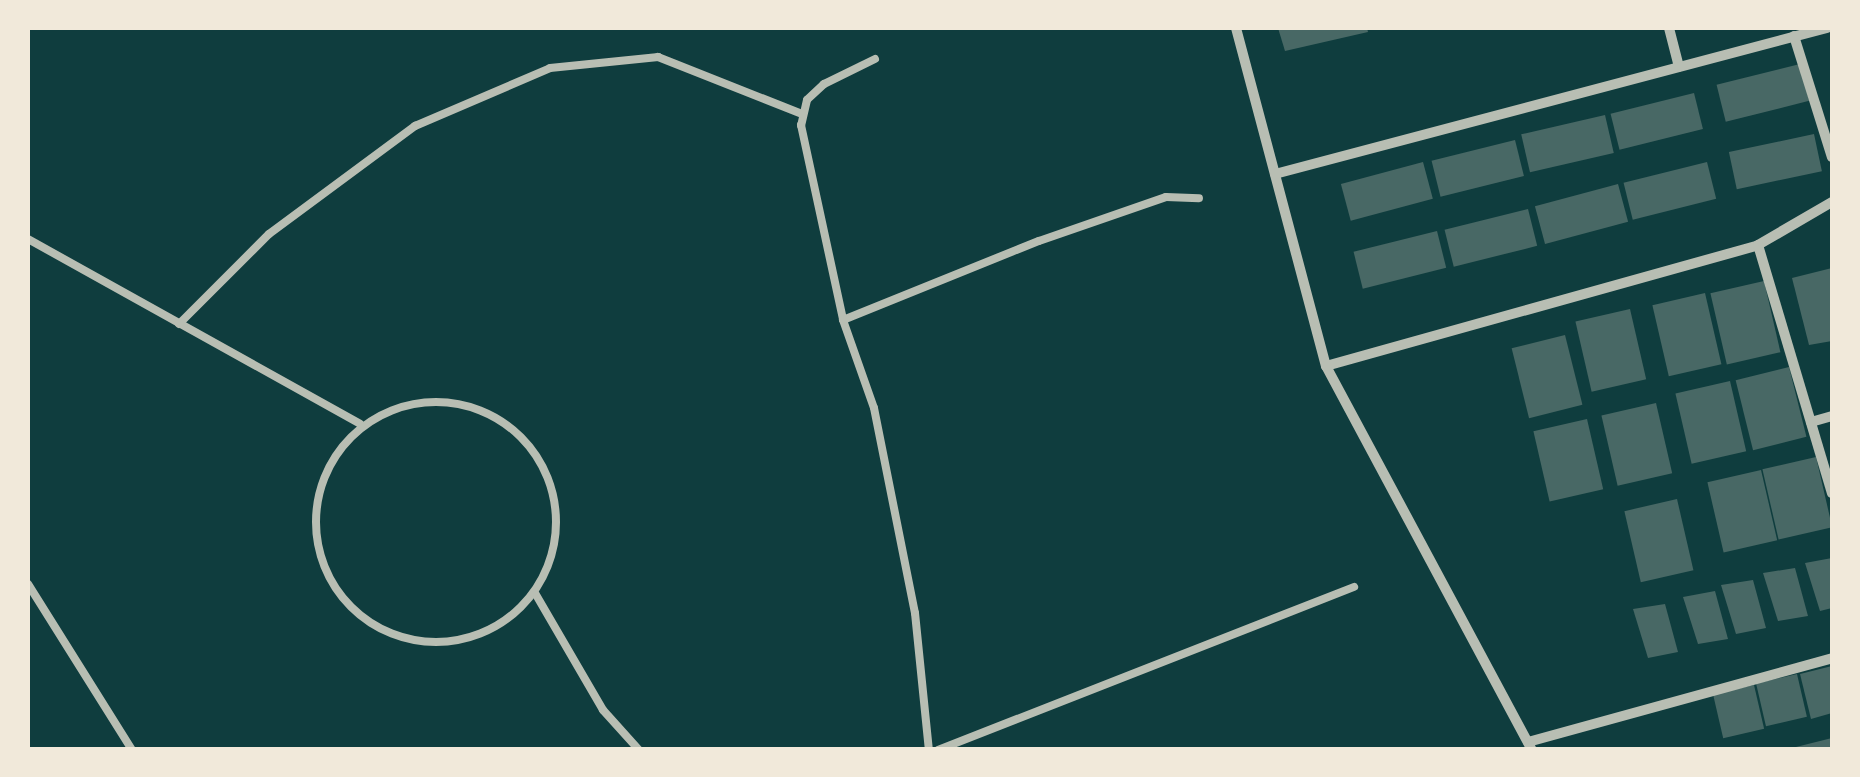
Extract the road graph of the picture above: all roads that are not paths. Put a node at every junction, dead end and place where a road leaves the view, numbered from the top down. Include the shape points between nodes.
1 (1236, 28) edge
2 (1669, 28) edge
3 (1827, 28) edge
4 (1794, 36) junction
5 (875, 59) dead end
6 (1679, 67) junction
7 (802, 114) junction
8 (1832, 157) edge
9 (1275, 174) junction
10 (1199, 198) dead end
11 (1832, 202) edge
12 (28, 238) edge
13 (1758, 245) junction
14 (843, 320) junction
15 (179, 324) junction
16 (1326, 366) junction
17 (1832, 416) edge
18 (1811, 422) junction
19 (360, 424) junction
20 (1832, 493) edge
21 (28, 584) edge
22 (1354, 587) dead end
23 (535, 593) junction
24 (1832, 658) edge
25 (1530, 746) edge
26 (132, 750) edge
27 (638, 750) edge
28 (929, 750) edge
29 (938, 750) edge

1 - 9 street
2 - 6 street
3 - 4 street
4 - 6 street
4 - 8 street
5 - 7 lane via 824,84
6 - 9 street
7 - 14 lane
7 - 15 lane via 658,57 550,68 415,126 269,234
9 - 16 street
10 - 14 lane via 1166,198 1075,228
11 - 13 street
12 - 15 lane
13 - 16 street
13 - 18 street
14 - 28 lane via 874,408 915,612
15 - 19 lane
16 - 25 street
17 - 18 street
18 - 20 street
19 - 23 lane via 425,399 490,412 523,436 551,482 554,554
19 - 23 lane via 319,483 321,564 357,615 400,639 458,642 501,626
21 - 26 lane
22 - 29 lane
23 - 27 lane via 603,710
24 - 25 street

